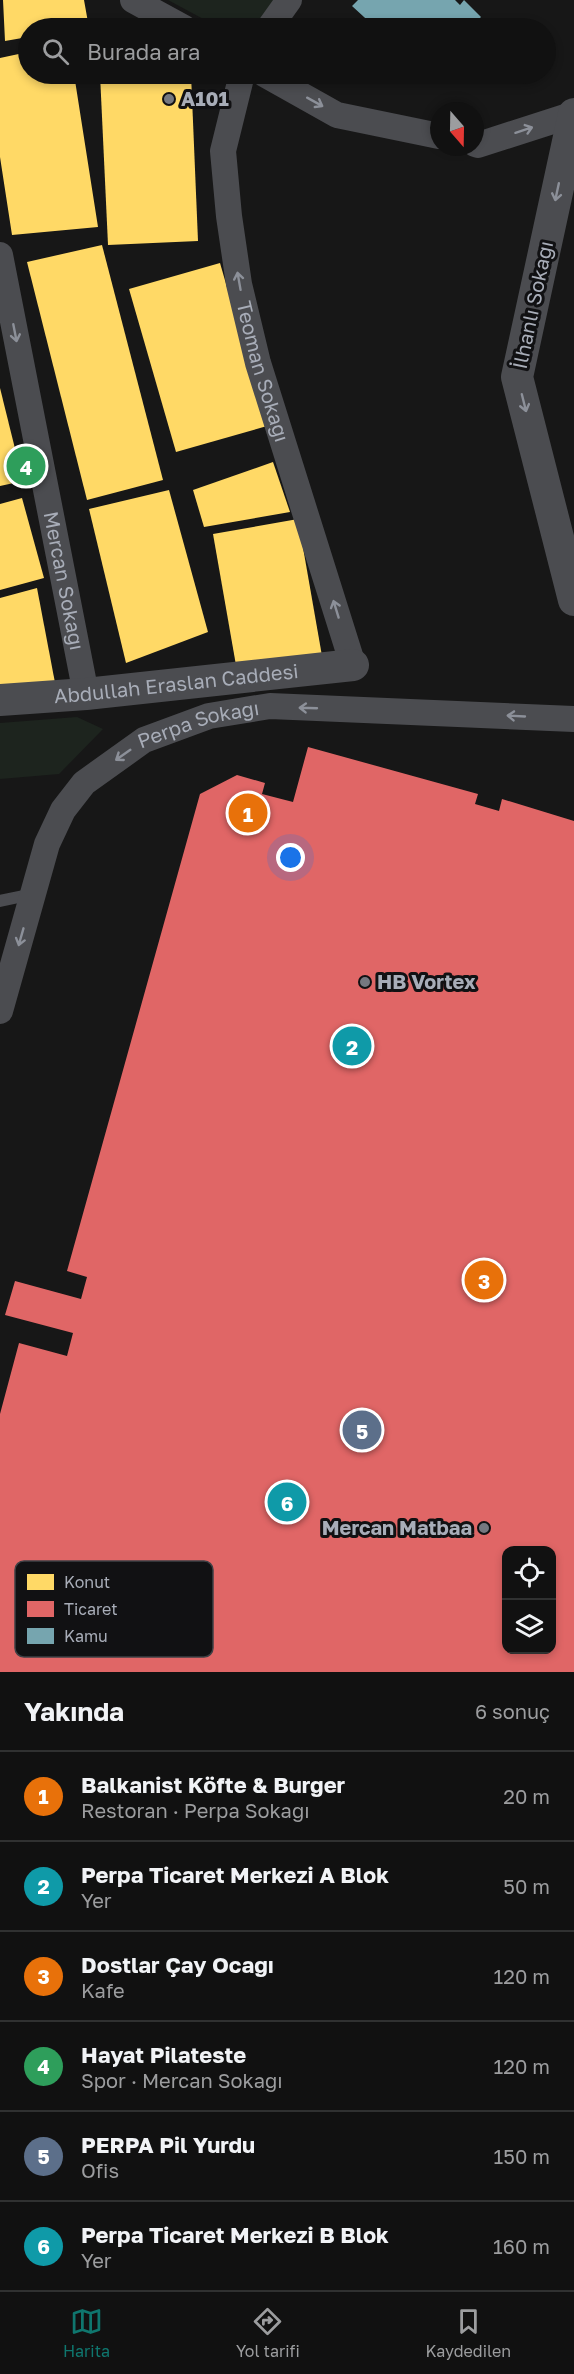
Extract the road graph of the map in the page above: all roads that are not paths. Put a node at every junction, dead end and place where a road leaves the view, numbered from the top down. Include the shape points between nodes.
1 (133, 0) edge
2 (289, 0) edge
3 (166, 18) edge
4 (276, 18) edge
5 (240, 84) edge
6 (282, 84) edge
7 (574, 114) edge
8 (430, 134) edge
9 (484, 143) edge
10 (0, 255) edge
11 (574, 600) edge
12 (353, 665) joint
13 (86, 694) junction
14 (0, 700) edge
15 (574, 719) edge
16 (33, 894) junction
17 (0, 901) edge
18 (5, 970) edge
19 (0, 1011) edge

1 - 3 street
2 - 4 street
12 -> 5 street, Teoman Sokağı via 258,363 239,284 224,151
6 -> 8 street via 337,115
9 -> 7 street
7 -> 11 street, İlhanlı Sokağı via 517,377
10 -> 13 street, Mercan Sokağı
12 - 13 street, Abdullah Eraslan Caddesi
13 - 14 street, Abdullah Eraslan Caddesi
15 -> 16 street, Perpa Sokağı via 270,706 209,716 144,740 84,783 63,810 47,844
16 - 17 lane
16 -> 18 street, Perpa Sokağı
18 - 19 street, Perpa Sokağı

